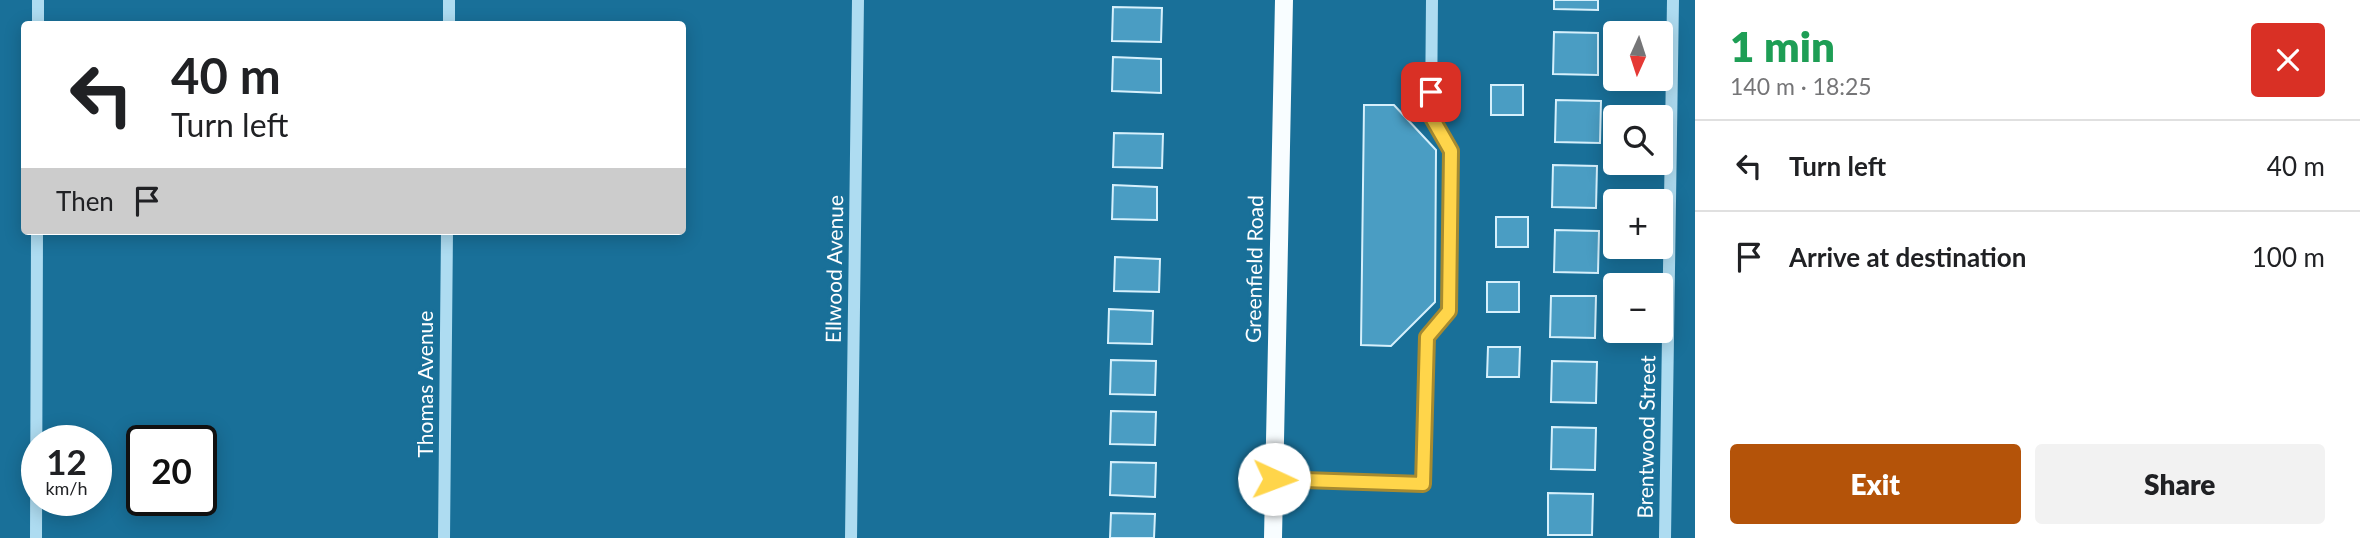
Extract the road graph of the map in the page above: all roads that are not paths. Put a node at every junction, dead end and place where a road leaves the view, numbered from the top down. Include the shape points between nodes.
1 (38, 0) edge
2 (449, 0) edge
3 (858, 0) edge
4 (1284, 0) edge
5 (1432, 0) edge
6 (1673, 0) edge
7 (38, 21) edge
8 (449, 21) edge
9 (37, 235) edge
10 (447, 235) edge
11 (1274, 479) junction
12 (36, 538) edge
13 (444, 538) edge
14 (851, 538) edge
15 (1273, 538) edge
16 (1665, 538) edge

1 - 7 street
2 - 8 street
3 - 14 street, Ellwood Avenue
4 - 11 main road, Greenfield Road
5 - 11 street via 1431,116 1451,151 1449,311 1427,337 1423,484
6 - 16 street, Brentwood Street
9 - 12 street
10 - 13 street, Thomas Avenue
11 - 15 main road, Greenfield Road

